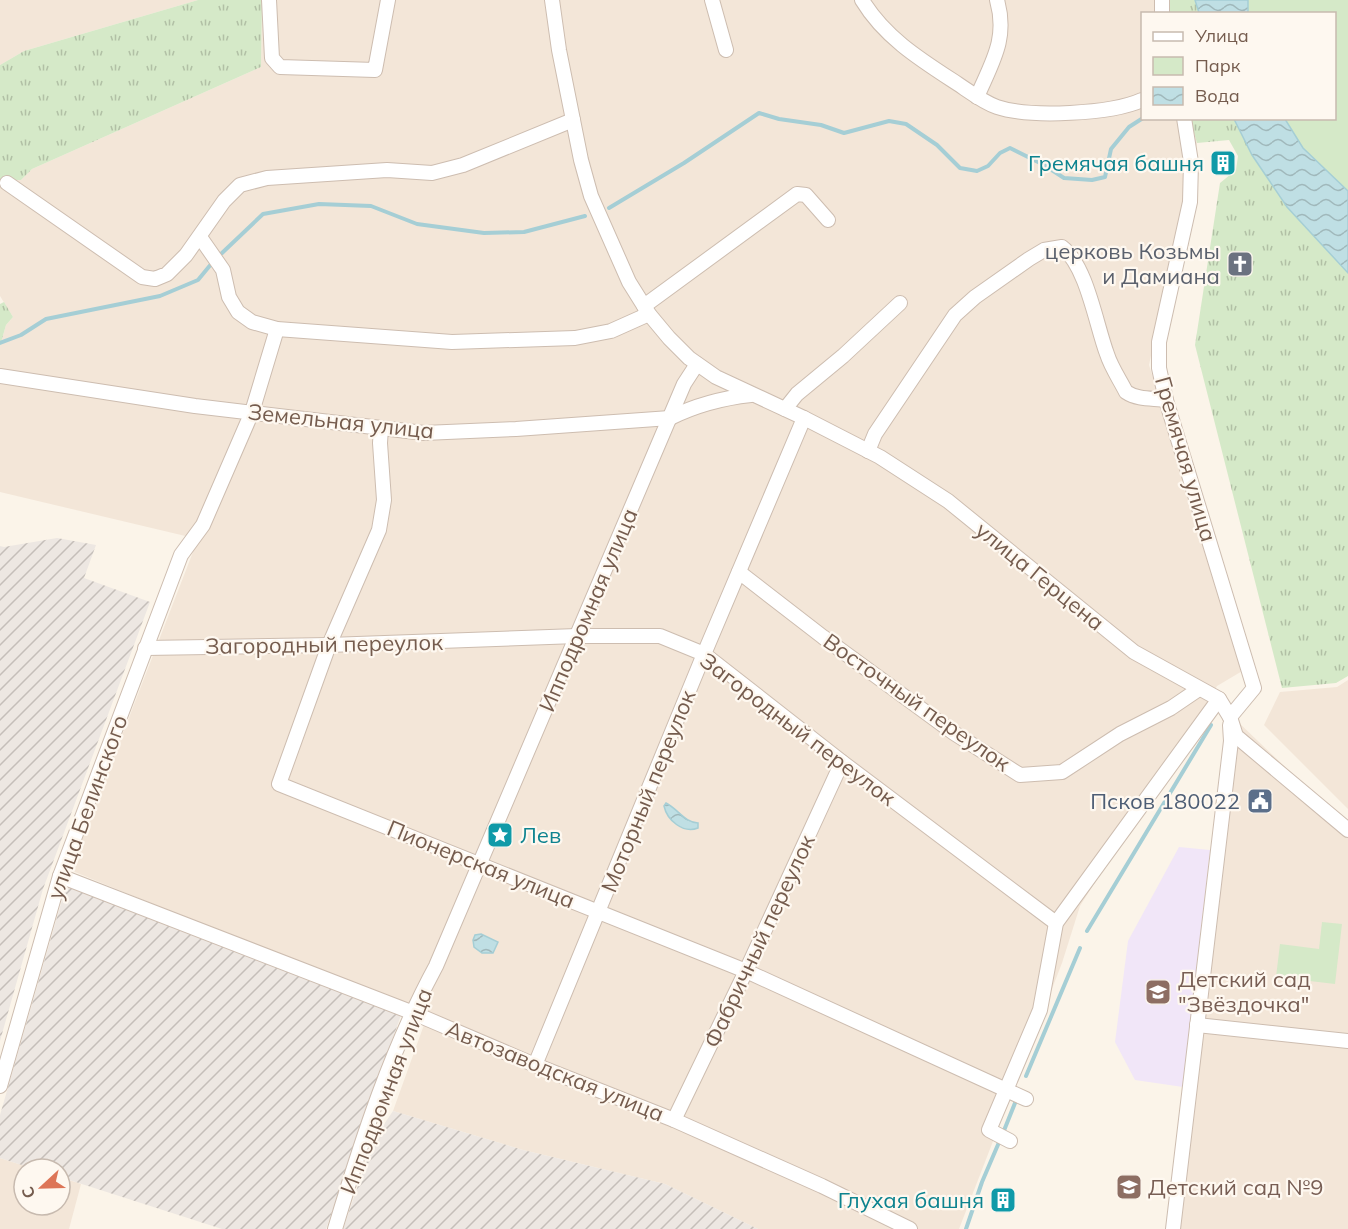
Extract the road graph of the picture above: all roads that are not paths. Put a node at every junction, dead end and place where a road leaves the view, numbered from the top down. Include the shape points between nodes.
1 (269, 0) edge
2 (388, 0) edge
3 (552, 0) edge
4 (711, 0) edge
5 (862, 0) edge
6 (997, 0) edge
7 (726, 50) dead end
8 (977, 97) junction
9 (1141, 101) edge
10 (573, 120) junction
11 (1185, 120) edge
12 (7, 183) dead end
13 (828, 220) dead end
14 (200, 237) junction
15 (900, 303) dead end
16 (646, 310) junction
17 (277, 329) junction
18 (697, 364) junction
19 (0, 376) edge
20 (753, 394) junction
21 (1166, 400) junction
22 (785, 409) junction
23 (252, 412) junction
24 (670, 418) junction
25 (804, 418) junction
26 (381, 428) junction
27 (868, 451) junction
28 (739, 572) junction
29 (577, 636) junction
30 (329, 645) junction
31 (145, 648) junction
32 (704, 654) junction
33 (1199, 689) junction
34 (1219, 699) junction
35 (1230, 717) junction
36 (842, 762) junction
37 (1348, 830) edge
38 (479, 863) junction
39 (60, 876) junction
40 (600, 911) junction
41 (1056, 923) junction
42 (746, 971) junction
43 (411, 1012) junction
44 (1197, 1025) junction
45 (1348, 1041) edge
46 (535, 1065) junction
47 (0, 1086) edge
48 (1006, 1091) junction
49 (1026, 1100) dead end
50 (674, 1120) junction
51 (1004, 1138) dead end
52 (334, 1229) edge
53 (910, 1229) edge
54 (1173, 1229) edge

1 - 2 street via 272,57 280,67 375,70
3 - 10 street
4 - 7 street
5 - 8 street via 891,38
6 - 8 street via 1002,20 1000,39
8 - 9 street via 1012,111 1100,110 1128,107
10 - 14 street via 463,165 432,173 387,170 267,178 240,185
10 - 16 street via 591,196 629,282
11 - 21 street, Гремячая улица via 1191,162 1190,202 1159,342 1159,368
12 - 14 street via 142,277 156,279 167,274
13 - 16 street via 806,195 797,194
14 - 17 street via 223,270 229,297 238,312 252,322
15 - 22 street
16 - 17 street via 610,331 574,338 452,342
16 - 18 street
17 - 23 street, улица Белинского
18 - 20 street, улица Герцена
18 - 24 street, Ипподромная улица
19 - 23 street, Земельная улица
20 - 22 street, улица Герцена
20 - 24 street, Земельная улица via 731,397
21 - 27 street via 1126,392 1107,355 1094,308 1073,258 1062,247 1054,247 996,282 955,315 881,424
21 - 35 street, Гремячая улица via 1254,688
22 - 25 street, улица Герцена
23 - 26 street, Земельная улица
23 - 31 street, улица Белинского via 203,525 181,555
24 - 26 street, Земельная улица via 424,433
24 - 29 street, Ипподромная улица
25 - 27 street, улица Герцена
25 - 28 street, Моторный переулок
26 - 30 street, Пионерская улица via 384,500 379,530
27 - 33 street, улица Герцена via 948,501 1134,652
28 - 32 street, Моторный переулок
28 - 33 street, Восточный переулок via 954,733 1020,775 1062,772
29 - 30 street, Загородный переулок
29 - 32 street, Загородный переулок via 660,636
29 - 38 street, Ипподромная улица
30 - 31 street, Загородный переулок
30 - 38 street, Пионерская улица via 279,784
31 - 39 street, улица Белинского
32 - 36 street, Загородный переулок
32 - 40 street, Моторный переулок
33 - 34 street, улица Герцена
34 - 35 street
34 - 41 street
35 - 37 street via 1236,736
35 - 44 street via 1231,741
36 - 41 street, Загородный переулок
36 - 42 street, Фабричный переулок
38 - 40 street, Пионерская улица
38 - 43 street, Ипподромная улица via 436,966
39 - 43 street, Автозаводская улица
39 - 47 street, улица Белинского
40 - 42 street, Пионерская улица
40 - 46 street, Моторный переулок
41 - 48 street via 1040,1010
42 - 48 street, Пионерская улица
42 - 50 street, Фабричный переулок
43 - 46 street, Автозаводская улица
43 - 52 street, Ипподромная улица via 361,1141
44 - 45 street
44 - 54 street
46 - 50 street, Автозаводская улица
48 - 49 street, Пионерская улица
48 - 51 street via 989,1130
50 - 53 street, Автозаводская улица

